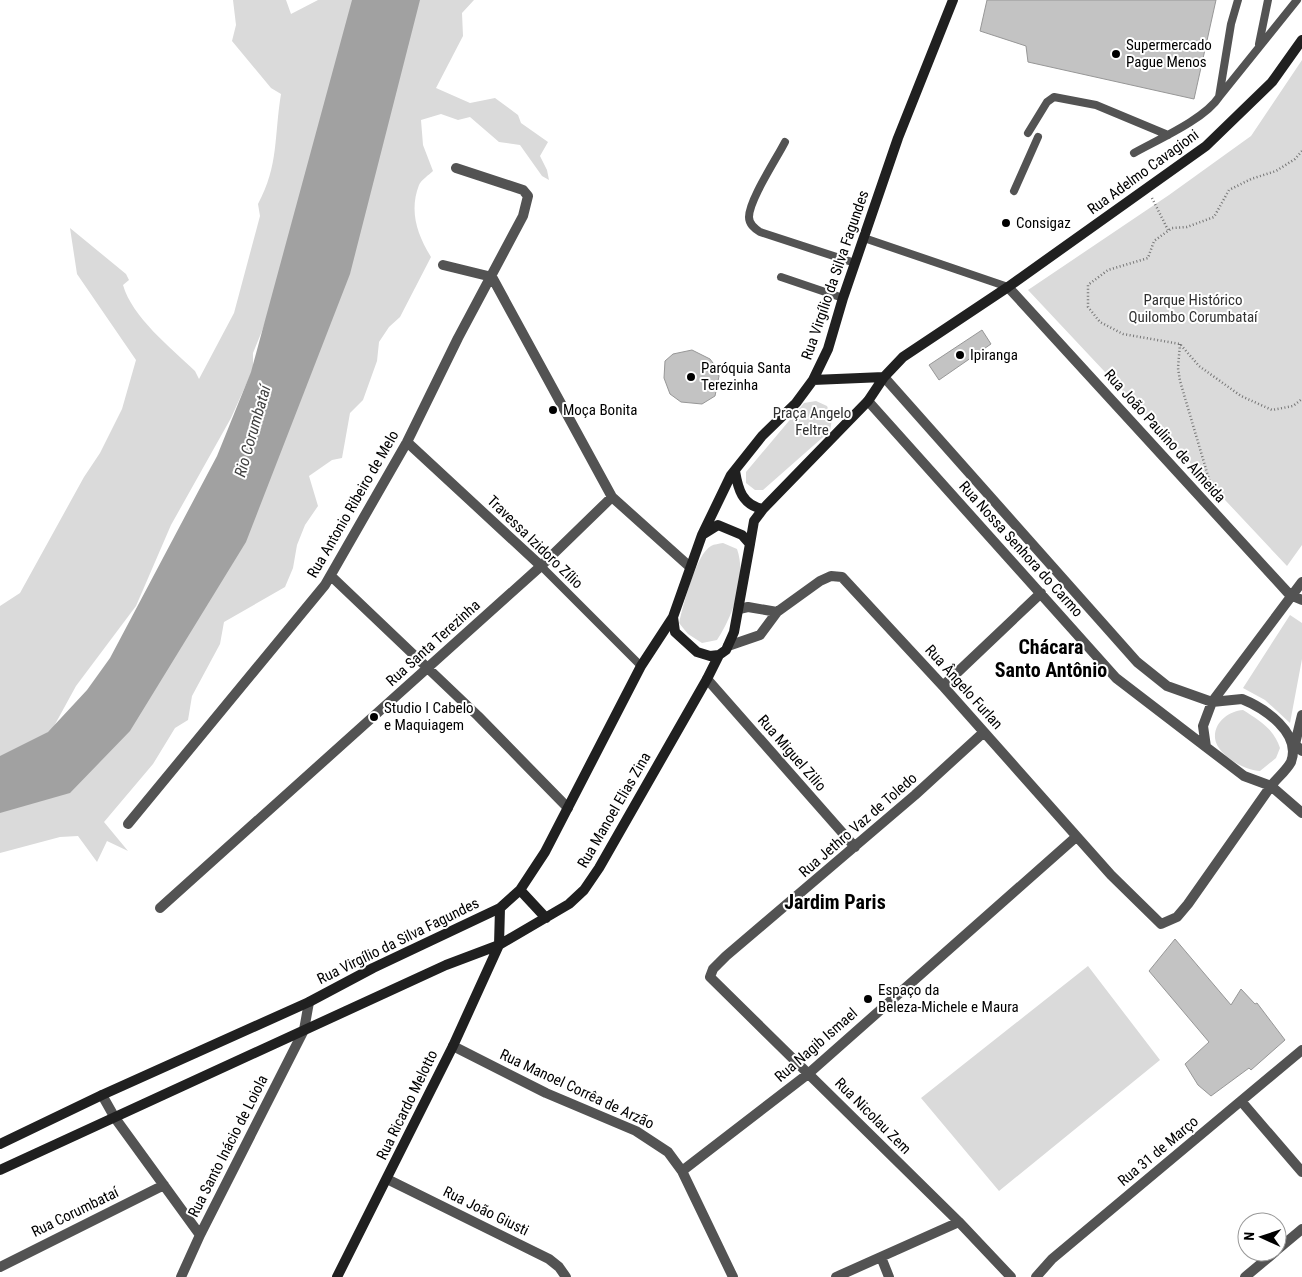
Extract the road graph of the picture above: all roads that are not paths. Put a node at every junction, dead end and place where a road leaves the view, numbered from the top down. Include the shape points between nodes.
1 (953, 0) edge
2 (1238, 0) edge
3 (1268, 0) edge
4 (1297, 0) edge
5 (1302, 40) edge
6 (1259, 46) junction
7 (1219, 97) junction
8 (1028, 133) dead end
9 (1168, 135) junction
10 (1038, 137) dead end
11 (785, 142) dead end
12 (1134, 153) dead end
13 (456, 168) dead end
14 (1014, 192) dead end
15 (864, 238) junction
16 (855, 263) junction
17 (443, 266) dead end
18 (492, 277) junction
19 (781, 277) dead end
20 (1008, 287) junction
21 (843, 298) junction
22 (884, 377) junction
23 (813, 380) junction
24 (868, 401) junction
25 (406, 442) junction
26 (735, 471) junction
27 (612, 497) junction
28 (763, 508) junction
29 (702, 535) junction
30 (750, 544) junction
31 (541, 566) junction
32 (690, 567) junction
33 (331, 576) junction
34 (1302, 582) edge
35 (1041, 593) junction
36 (1290, 596) junction
37 (1302, 600) edge
38 (739, 609) junction
39 (777, 612) junction
40 (673, 617) junction
41 (728, 646) junction
42 (719, 655) junction
43 (641, 666) junction
44 (428, 668) junction
45 (707, 679) junction
46 (943, 686) junction
47 (1212, 702) junction
48 (1302, 715) edge
49 (984, 732) junction
50 (1206, 747) junction
51 (1298, 747) edge
52 (1271, 786) junction
53 (568, 808) junction
54 (1302, 813) edge
55 (128, 824) dead end
56 (1076, 837) junction
57 (855, 847) junction
58 (520, 890) junction
59 (160, 908) dead end
60 (500, 908) junction
61 (546, 918) junction
62 (499, 945) junction
63 (711, 980) joint
64 (309, 1002) junction
65 (304, 1030) junction
66 (453, 1046) junction
67 (1302, 1050) edge
68 (808, 1074) junction
69 (102, 1095) junction
70 (1241, 1101) junction
71 (115, 1118) junction
72 (0, 1144) edge
73 (0, 1170) edge
74 (682, 1171) junction
75 (1302, 1172) edge
76 (387, 1179) junction
77 (164, 1185) junction
78 (959, 1222) junction
79 (1302, 1228) edge
80 (200, 1235) junction
81 (1287, 1241) edge
82 (881, 1257) junction
83 (1263, 1262) edge
84 (0, 1267) edge
85 (340, 1275) edge
86 (181, 1277) edge
87 (566, 1277) edge
88 (733, 1277) edge
89 (836, 1277) edge
90 (889, 1277) edge
91 (1011, 1277) edge
92 (1036, 1277) edge
93 (1245, 1277) edge

1 - 15 street, Rua Virgílio da Silva Fagundes via 898,138
2 - 7 lane
3 - 6 lane
4 - 6 lane
5 - 20 street, Rua Adelmo Cavagioni via 1272,82 1206,146
6 - 7 lane
7 - 9 lane via 1214,106
8 - 9 lane via 1047,102 1054,97 1096,105
9 - 12 lane
10 - 14 lane
11 - 16 lane via 760,188 749,214 750,222 760,232
13 - 18 street, Rua Antonio Ribeiro de Melo via 505,182 523,190 528,196 523,216
15 - 16 street, Rua Virgílio da Silva Fagundes
15 - 20 lane
16 - 21 street, Rua Virgílio da Silva Fagundes
17 - 18 street
18 - 25 street, Rua Antonio Ribeiro de Melo
18 - 27 street
19 - 21 lane
20 - 22 street, Rua Adelmo Cavagioni via 903,357
20 - 36 street, Rua João Paulino de Almeida
21 - 23 street, Rua Virgílio da Silva Fagundes via 828,349
22 - 23 street
22 - 24 street, Rua Adelmo Cavagioni
22 - 47 street, Rua Nossa Senhora do Carmo via 1137,662 1167,686
23 - 26 street, Rua Virgílio da Silva Fagundes via 796,404 762,436
24 - 28 street, Rua Adelmo Cavagioni
24 - 35 street, Rua Nossa Senhora do Carmo
25 - 31 street, Travessa Izidoro Zílio
25 - 33 street, Rua Antonio Ribeiro de Melo
26 - 28 street via 743,497 750,505
26 - 29 street, Rua Virgílio da Silva Fagundes
27 - 31 street, Rua Santa Terezinha
27 - 32 street
28 - 30 street, Rua Adelmo Cavagioni via 754,521
29 - 30 street via 718,525 742,535
29 - 32 street, Rua Virgílio da Silva Fagundes
30 - 38 street, Rua Adelmo Cavagioni
31 - 43 lane, Travessa Izidoro Zílio
31 - 44 street, Rua Santa Terezinha
32 - 40 street, Rua Virgílio da Silva Fagundes
33 - 44 street
33 - 55 street, Rua Antonio Ribeiro de Melo
34 - 36 street
35 - 46 street
35 - 50 street, Rua Nossa Senhora do Carmo via 1116,678
36 - 37 street, Rua João Paulino de Almeida
36 - 47 street
38 - 39 street via 748,607
38 - 41 street, Rua Adelmo Cavagioni
39 - 41 street via 760,635
39 - 46 street, Rua Ângelo Furlan via 820,580 842,577
40 - 42 street via 675,632 697,652
40 - 43 street, Rua Virgílio da Silva Fagundes
41 - 42 street, Rua Manoel Elias Zina
42 - 45 street, Rua Manoel Elias Zina
43 - 53 street, Rua Virgílio da Silva Fagundes
44 - 53 street
44 - 59 street, Rua Santa Terezinha
45 - 57 street, Rua Miguel Zilio
45 - 61 street, Rua Manoel Elias Zina via 599,868 584,890
46 - 49 street, Rua Ângelo Furlan
47 - 50 street via 1203,726
47 - 51 street via 1242,699 1253,703 1288,730
48 - 51 street
49 - 56 street, Rua Ângelo Furlan
49 - 57 street, Rua Jethro Vaz de Toledo
50 - 52 street via 1244,776
51 - 52 street via 1292,761
52 - 54 street
52 - 56 street, Rua Ângelo Furlan via 1177,917 1161,924
53 - 58 street, Rua Virgílio da Silva Fagundes
56 - 68 street, Rua Nagib Ismael
57 - 63 street, Rua Jethro Vaz de Toledo via 726,956 710,973
58 - 60 street, Rua Virgílio da Silva Fagundes
58 - 61 street
60 - 62 street
60 - 64 street, Rua Virgílio da Silva Fagundes
61 - 62 street, Rua Manoel Elias Zina
62 - 65 street
62 - 66 street, Rua Ricardo Melotto
63 - 68 street, Rua Nicolau Zem
64 - 65 street, Rua Santo Inácio de Loiola
64 - 69 street, Rua Virgílio da Silva Fagundes
65 - 71 street
65 - 80 street, Rua Santo Inácio de Loiola
66 - 74 street, Rua Manoel Corrêa de Arzão via 546,1093 636,1131 668,1152
66 - 76 street, Rua Ricardo Melotto
67 - 70 street, Rua 31 de Março
68 - 74 street, Rua Nagib Ismael
68 - 78 street, Rua Nicolau Zem
69 - 71 street
69 - 72 street, Rua Virgílio da Silva Fagundes
70 - 75 street
70 - 92 street, Rua 31 de Março via 1052,1259
71 - 73 street
71 - 77 street
74 - 88 street, Rua Manoel Corrêa de Arzão
76 - 85 street, Rua Ricardo Melotto
76 - 87 street, Rua João Giusti via 549,1259
77 - 80 street
77 - 84 street, Rua Corumbataí
78 - 82 street
78 - 91 street, Rua Nicolau Zem
79 - 81 street
80 - 86 street, Rua Santo Inácio de Loiola
82 - 89 street
82 - 90 street
83 - 93 street

